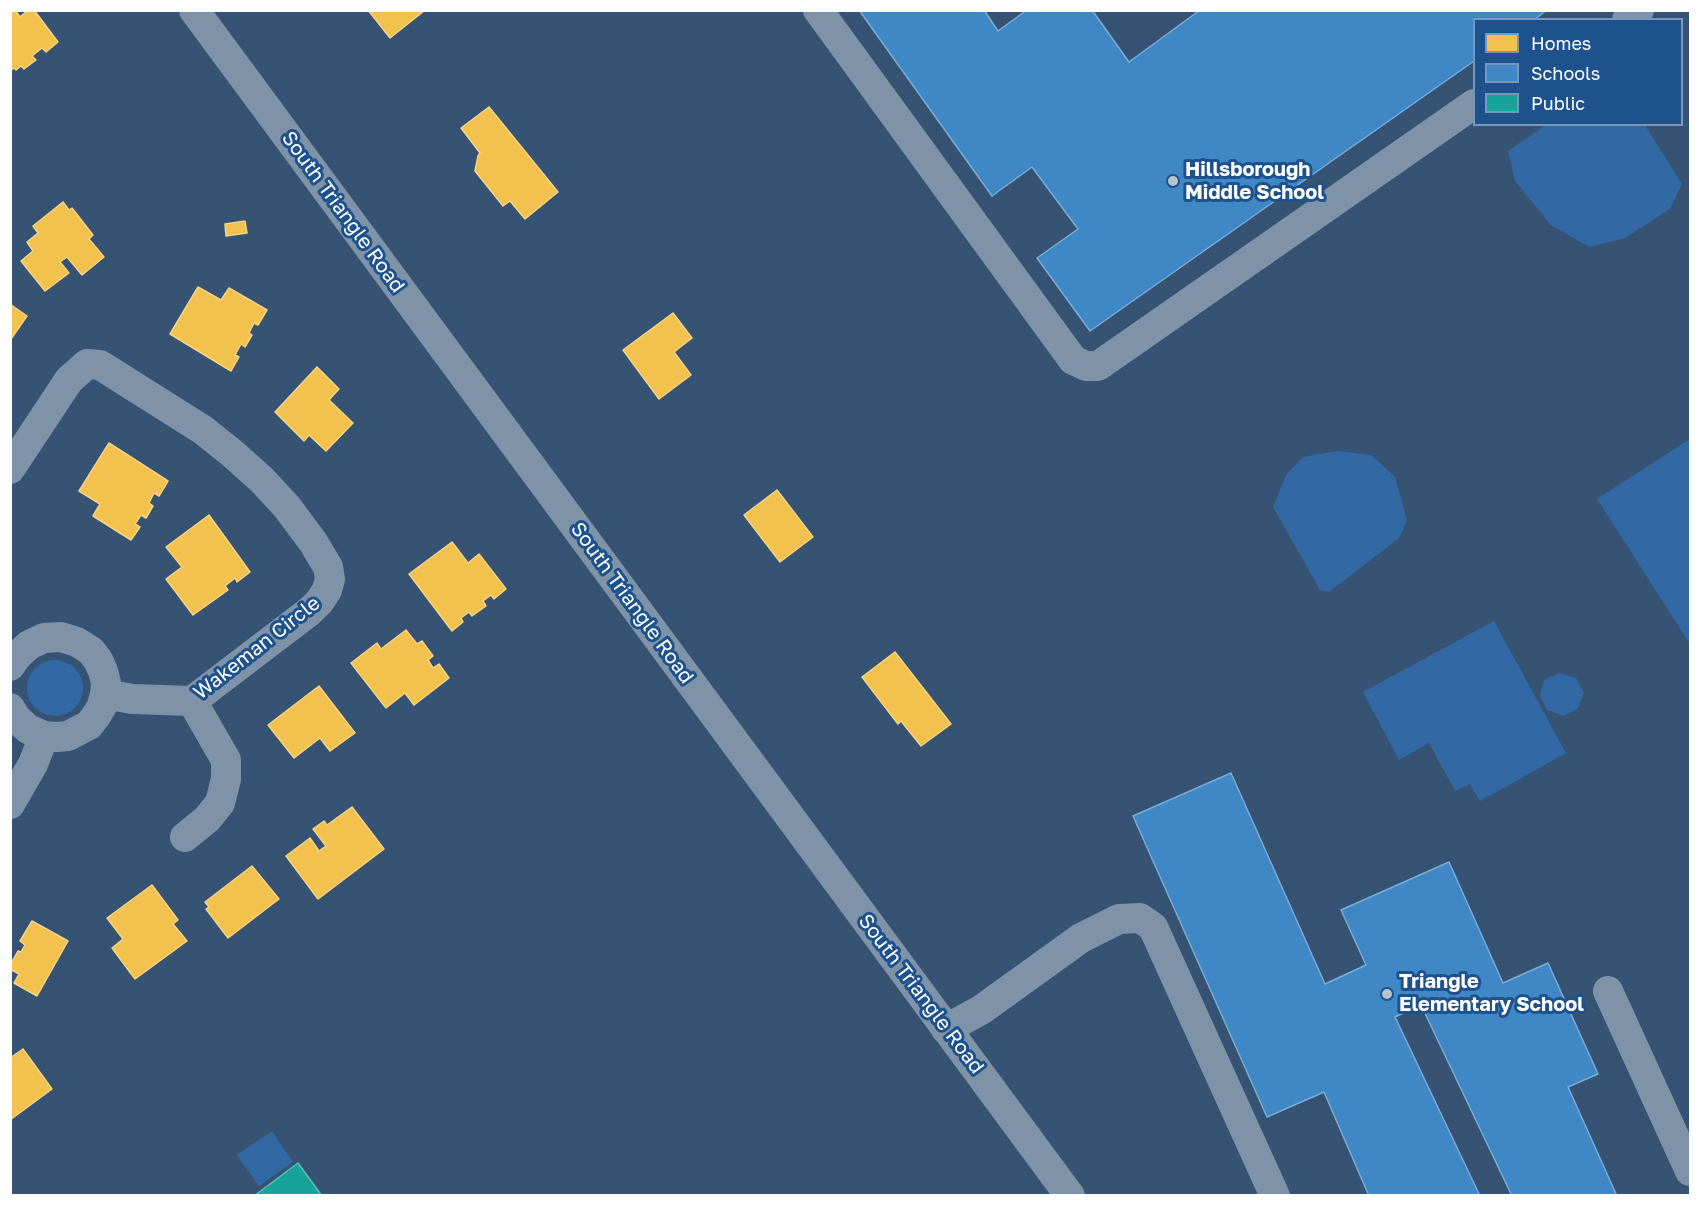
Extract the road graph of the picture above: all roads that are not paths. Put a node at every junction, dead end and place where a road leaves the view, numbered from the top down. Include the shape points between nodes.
1 (194, 10) edge
2 (818, 10) edge
3 (1473, 105) edge
4 (10, 469) edge
5 (11, 665) edge
6 (105, 694) junction
7 (192, 701) junction
8 (10, 708) edge
9 (44, 736) junction
10 (10, 804) edge
11 (185, 837) dead end
12 (1608, 991) dead end
13 (946, 1029) junction
14 (1690, 1171) edge
15 (1070, 1196) edge
16 (1275, 1196) edge

1 - 13 street, South Triangle Road
2 - 3 street via 1073,360 1086,366 1098,366
4 - 7 street, Wakeman Circle via 69,380 87,364 100,365 203,430 262,480 287,507 328,567 327,590 310,611
5 - 6 street via 29,645 44,638 61,637 77,642 98,660 106,683
6 - 7 street, Wakeman Circle
6 - 9 street via 96,717 88,725 68,736
7 - 11 street via 226,760 226,779 220,803
8 - 9 street via 28,729
9 - 10 street
12 - 14 street
13 - 15 street, South Triangle Road
13 - 16 street via 981,1010 1081,938 1119,919 1140,918 1153,927

